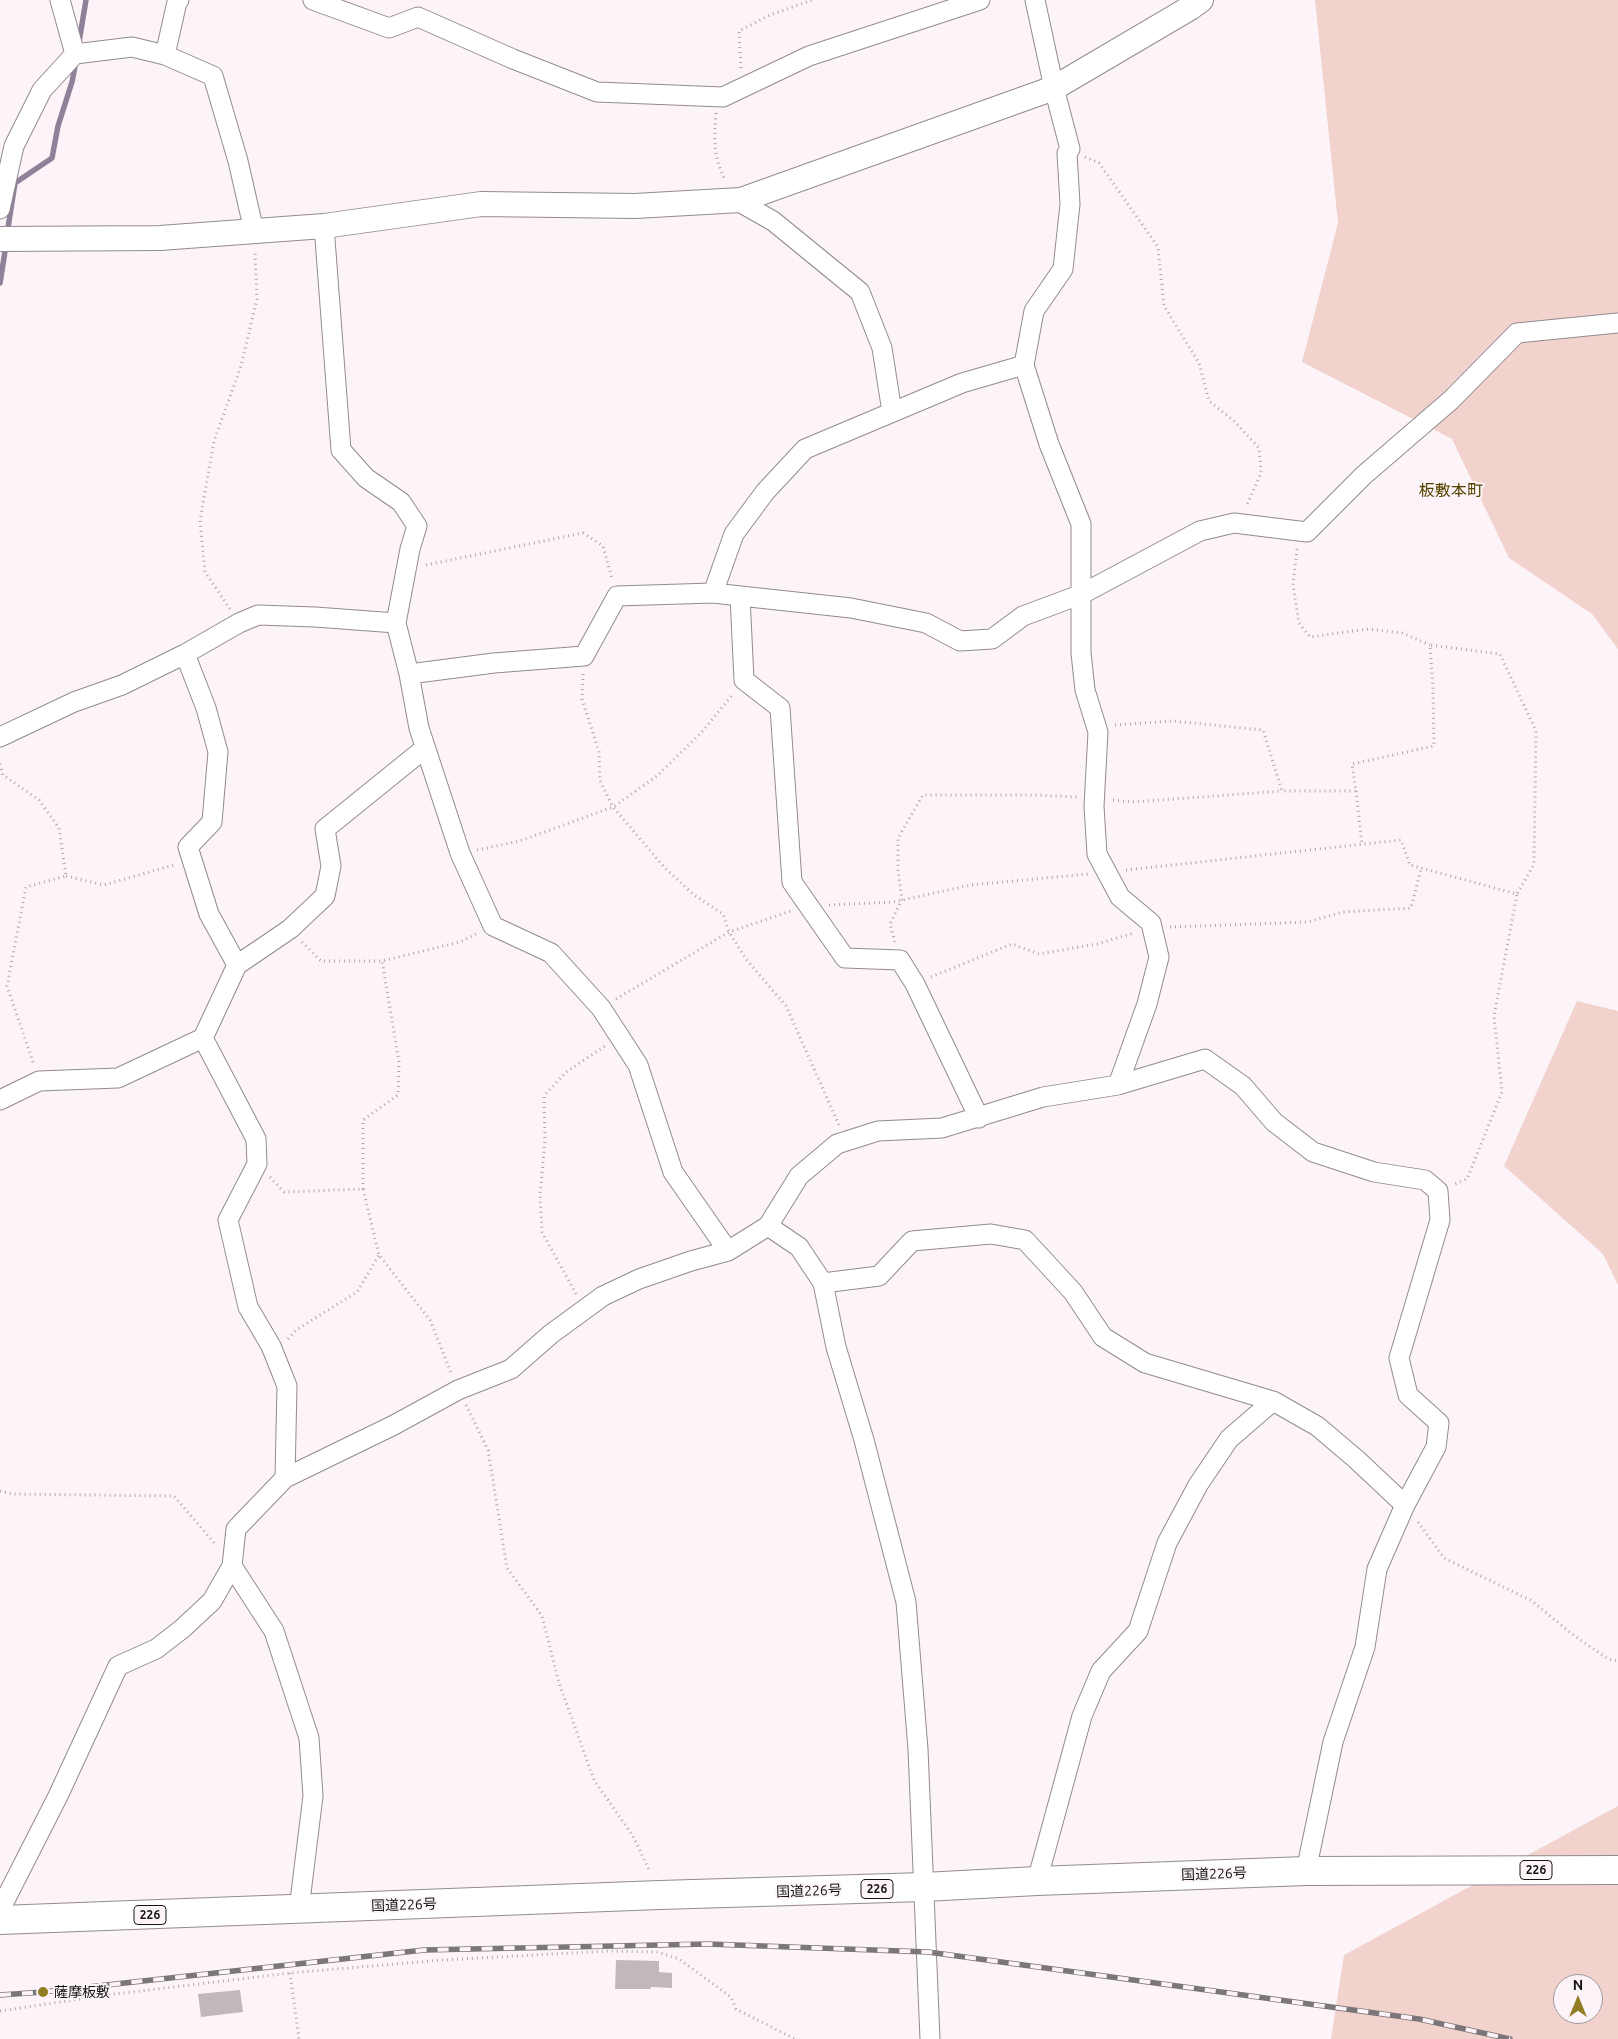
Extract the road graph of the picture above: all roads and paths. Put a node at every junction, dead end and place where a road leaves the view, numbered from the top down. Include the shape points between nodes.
1 (60, 0) edge
2 (179, 0) edge
3 (313, 0) edge
4 (812, 0) edge
5 (980, 0) edge
6 (1035, 0) edge
7 (1193, 3) edge
8 (74, 54) junction
9 (165, 55) junction
10 (743, 87) junction
11 (1054, 88) junction
12 (723, 97) junction
13 (1070, 149) junction
14 (736, 200) junction
15 (0, 209) edge
16 (324, 226) junction
17 (254, 231) junction
18 (0, 239) edge
19 (1618, 323) edge
20 (1024, 365) junction
21 (892, 412) junction
22 (1239, 524) junction
23 (1299, 531) junction
24 (406, 569) junction
25 (713, 593) junction
26 (1082, 594) junction
27 (617, 596) junction
28 (740, 596) junction
29 (239, 623) junction
30 (396, 623) junction
31 (1430, 645) junction
32 (185, 654) junction
33 (584, 656) junction
34 (409, 674) junction
35 (744, 680) junction
36 (1097, 728) junction
37 (0, 737) edge
38 (424, 749) junction
39 (0, 764) edge
40 (1282, 790) junction
41 (1356, 791) junction
42 (1094, 798) junction
43 (613, 807) junction
44 (1362, 845) dead end
45 (460, 853) junction
46 (192, 860) junction
47 (1421, 869) dead end
48 (66, 876) junction
49 (1517, 894) dead end
50 (493, 926) junction
51 (1152, 928) junction
52 (290, 929) junction
53 (900, 960) junction
54 (382, 961) junction
55 (237, 965) junction
56 (915, 984) junction
57 (619, 1037) junction
58 (203, 1038) junction
59 (39, 1081) junction
60 (1118, 1084) junction
61 (0, 1100) edge
62 (978, 1118) junction
63 (846, 1142) junction
64 (257, 1164) junction
65 (364, 1189) junction
66 (768, 1226) junction
67 (728, 1251) junction
68 (379, 1255) junction
69 (823, 1283) junction
70 (585, 1309) junction
71 (274, 1355) junction
72 (458, 1390) junction
73 (1273, 1402) junction
74 (285, 1478) junction
75 (0, 1491) edge
76 (1405, 1505) junction
77 (232, 1566) junction
78 (1618, 1661) edge
79 (1618, 1870) edge
80 (1306, 1871) junction
81 (1036, 1880) junction
82 (924, 1887) junction
83 (660, 1895) junction
84 (300, 1909) junction
85 (0, 1910) edge
86 (0, 1920) edge
87 (290, 1973) junction
88 (0, 2011) edge
89 (298, 2039) edge
90 (795, 2039) edge
91 (930, 2039) edge

1 - 8 street
2 - 9 street
3 - 12 street via 390,28 418,17 597,92
4 - 10 path via 739,30
5 - 10 street via 809,56
6 - 11 street
7 - 11 street
8 - 9 street via 132,47
8 - 15 street via 42,90 14,146
9 - 17 street via 213,76 238,160
10 - 12 street
11 - 13 street
11 - 14 street
12 - 14 path via 716,110 714,142 717,165
13 - 20 street via 1070,204 1063,269 1034,311
13 - 22 path via 1099,163 1158,247 1164,306 1199,363 1210,401 1259,448 1261,473
14 - 16 street via 635,206 481,204
14 - 21 street via 773,221 860,292 882,348
16 - 17 street
16 - 24 street via 341,450 366,478 402,502 417,526
17 - 18 street via 160,238
17 - 29 path via 257,299 241,366 214,442 200,521 205,572
19 - 23 street via 1517,333 1450,400 1364,475 1307,532
20 - 21 street via 962,382
20 - 26 street via 1049,444 1081,524
21 - 25 street via 805,449 765,492 734,534
22 - 23 street
22 - 26 street via 1200,531
23 - 31 path via 1294,585 1299,623 1310,637 1368,629 1402,633
24 - 27 path via 583,533 603,546
24 - 30 street
25 - 27 street
25 - 28 street
26 - 28 street via 1023,616 992,639 960,641 926,623 851,608
26 - 36 street via 1081,653 1085,690
27 - 33 street
28 - 35 street
29 - 30 street via 258,615
29 - 32 street
30 - 34 street
31 - 41 path via 1434,746 1352,764
31 - 49 path via 1500,654 1536,731 1534,864
32 - 37 street
32 - 46 street via 206,708 218,752 212,822 188,847
33 - 34 street via 494,662
33 - 43 path via 582,699 599,752 600,781
34 - 38 street
35 - 43 path via 702,732 657,776
35 - 53 street via 780,708 792,882 845,958
36 - 40 path via 1173,721 1263,730
36 - 42 street
38 - 45 street
38 - 52 street via 325,829 331,866 325,896
39 - 48 path via 3,775 39,800 59,828
40 - 41 path
40 - 42 path via 1132,802
41 - 44 path
42 - 51 street via 1097,854 1120,897 1151,923
42 - 53 path via 923,795 898,838 902,900 890,924
43 - 45 path via 520,841
43 - 63 path via 664,867 694,895 723,914 729,932 746,959 786,1006
45 - 50 street
46 - 48 path via 104,884
46 - 55 street via 209,914
47 - 51 path via 1411,908 1343,912 1307,922
48 - 59 path via 26,887 7,986
50 - 54 path via 460,942
50 - 57 street via 551,953 601,1008
51 - 56 path via 1097,944 1039,954 1012,944
51 - 60 street via 1159,956 1147,1004
52 - 54 path via 321,961
52 - 55 street
53 - 56 street
54 - 65 path via 399,1062 398,1095 363,1120
55 - 58 street
56 - 62 street
57 - 67 street via 638,1065 673,1172
57 - 70 path via 566,1072 544,1096 545,1140 540,1195 542,1232
58 - 59 street via 118,1078
58 - 64 street via 256,1139
59 - 61 street
60 - 62 street via 1042,1097
60 - 76 street via 1205,1059 1243,1086 1274,1122 1313,1152 1374,1172 1424,1180 1438,1191 1440,1220 1399,1358 1408,1395 1439,1422 1436,1447
62 - 63 street via 942,1128 878,1131
63 - 66 street via 837,1144 799,1176
64 - 65 path via 284,1192
64 - 71 street via 228,1220 248,1307
65 - 68 path
66 - 67 street
66 - 69 street via 799,1247
67 - 70 street via 639,1279 603,1296
68 - 71 path via 357,1292 296,1330
68 - 72 path via 430,1320
69 - 73 street via 879,1276 912,1241 991,1234 1025,1240 1074,1292 1103,1338 1145,1363
69 - 82 street via 836,1347 906,1602 918,1749
70 - 72 street via 511,1369
71 - 74 street via 287,1386
72 - 74 street
72 - 83 path via 488,1450 507,1568 542,1616 559,1683 594,1780 633,1836
73 - 76 street via 1317,1426
73 - 81 street via 1229,1439 1198,1485 1167,1543 1138,1632 1101,1671 1082,1716
74 - 77 street via 236,1529
75 - 77 path via 12,1494 174,1496
76 - 78 path via 1444,1558 1532,1601 1608,1659
76 - 80 street via 1377,1569 1365,1647 1333,1742
77 - 84 street via 274,1631 309,1738 313,1796
77 - 85 street via 212,1601 182,1629 156,1649 118,1666 58,1796
79 - 80 highway, 国道226号 / 226
80 - 81 highway, 国道226号 / 226
81 - 82 highway, 国道226号 / 226
82 - 83 highway, 国道226号 / 226
82 - 91 street
83 - 84 highway, 国道226号 / 226
84 - 86 highway, 国道226号 / 226
87 - 88 path
87 - 89 path
87 - 90 path via 442,1960 609,1951 658,1952 679,1959 731,1998 736,2009

